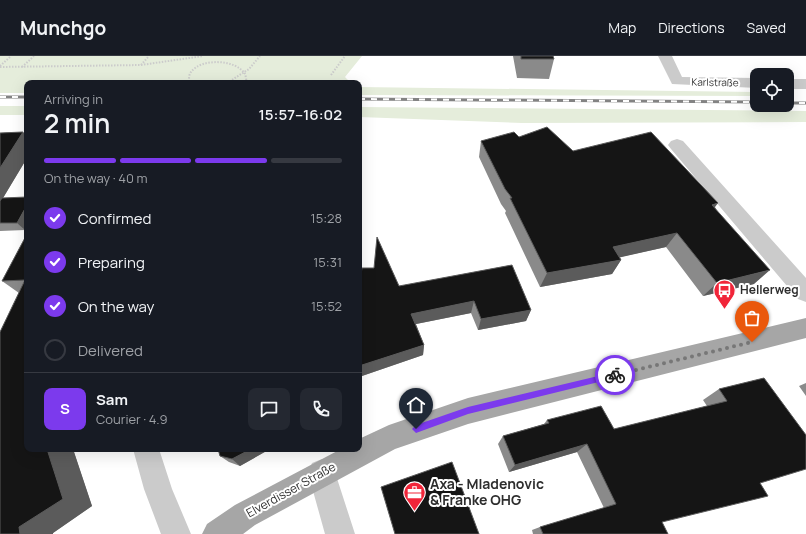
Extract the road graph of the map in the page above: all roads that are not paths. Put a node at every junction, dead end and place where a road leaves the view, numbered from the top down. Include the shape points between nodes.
1 (665, 56) edge
2 (750, 83) edge
3 (794, 84) edge
4 (806, 84) edge
5 (677, 145) dead end
6 (806, 293) edge
7 (806, 328) edge
8 (147, 452) edge
9 (322, 473) junction
10 (176, 534) edge
11 (217, 534) edge
12 (340, 534) edge

1 - 2 street, Karlstraße via 677,81
3 - 4 street
5 - 6 street
7 - 9 main road, Elverdisser Straße via 468,411 389,438
8 - 10 street
9 - 11 main road, Elverdisser Straße via 245,515
9 - 12 street

